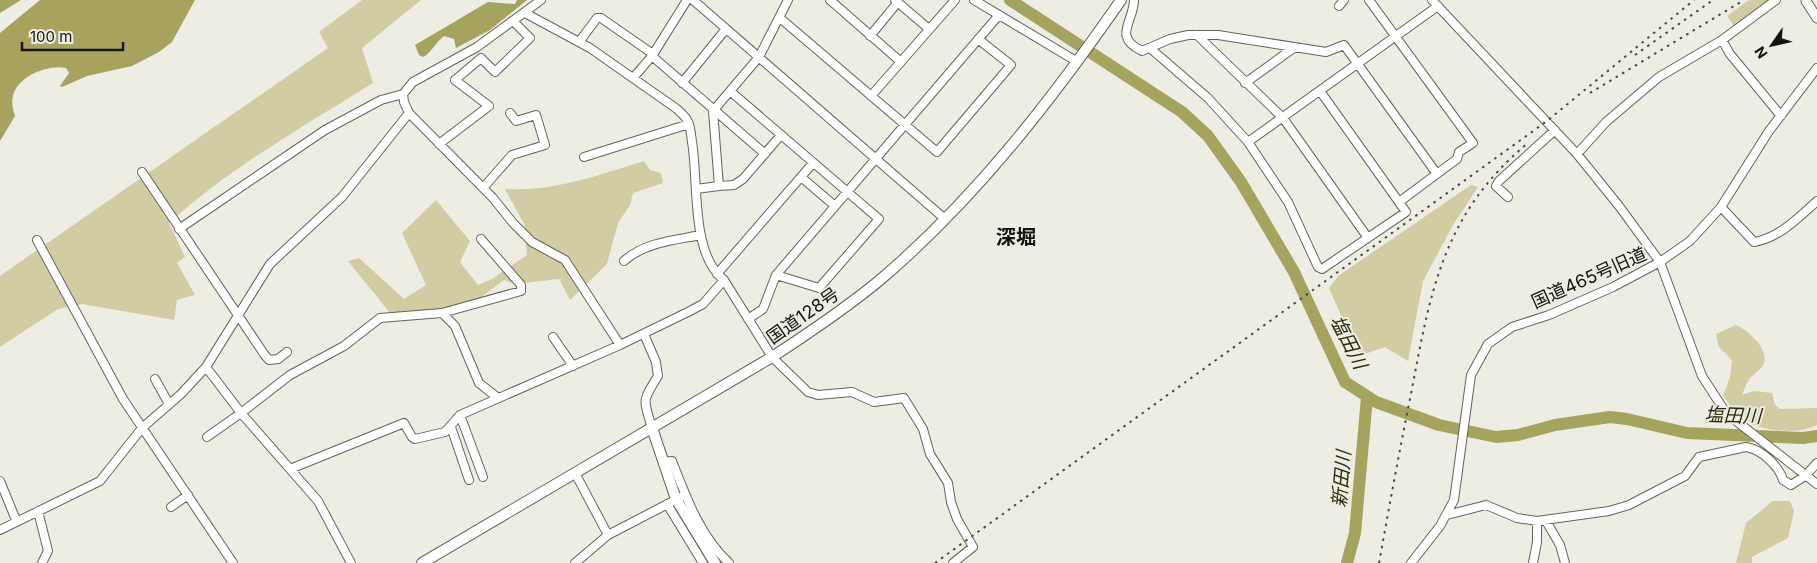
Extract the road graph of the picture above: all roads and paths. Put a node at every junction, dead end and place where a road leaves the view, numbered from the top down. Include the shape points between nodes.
1 (541, 0) edge
2 (687, 0) edge
3 (693, 0) edge
4 (788, 0) edge
5 (830, 0) edge
6 (955, 0) edge
7 (974, 0) edge
8 (1121, 0) edge
9 (1134, 0) edge
10 (1369, 0) edge
11 (1776, 0) edge
12 (897, 1) edge
13 (1806, 1) edge
14 (1435, 3) edge
15 (525, 14) junction
16 (999, 15) junction
17 (780, 18) junction
18 (1817, 18) edge
19 (514, 22) junction
20 (726, 29) junction
21 (929, 29) junction
22 (1197, 35) junction
23 (870, 36) junction
24 (1396, 36) junction
25 (978, 39) junction
26 (1722, 40) junction
27 (579, 42) junction
28 (1295, 47) junction
29 (1150, 49) junction
30 (652, 55) junction
31 (759, 57) junction
32 (901, 62) junction
33 (1076, 62) junction
34 (1358, 64) junction
35 (1817, 68) edge
36 (633, 78) junction
37 (682, 83) junction
38 (1246, 83) junction
39 (730, 91) junction
40 (1320, 91) junction
41 (403, 94) junction
42 (871, 96) junction
43 (713, 111) junction
44 (409, 113) junction
45 (510, 113) dead end
46 (1781, 116) junction
47 (1282, 118) junction
48 (905, 123) junction
49 (689, 124) junction
50 (1555, 130) junction
51 (781, 135) junction
52 (1248, 142) junction
53 (439, 144) junction
54 (765, 154) junction
55 (1577, 154) junction
56 (584, 157) dead end
57 (875, 157) junction
58 (813, 163) junction
59 (142, 172) dead end
60 (1437, 174) junction
61 (801, 177) junction
62 (719, 186) junction
63 (483, 188) junction
64 (696, 189) junction
65 (847, 191) junction
66 (1508, 197) dead end
67 (1399, 202) junction
68 (1817, 202) edge
69 (835, 206) junction
70 (1721, 207) junction
71 (945, 219) junction
72 (179, 229) junction
73 (701, 235) junction
74 (1368, 238) junction
75 (481, 239) dead end
76 (37, 240) dead end
77 (624, 261) dead end
78 (1660, 262) junction
79 (717, 274) junction
80 (776, 275) junction
81 (724, 280) junction
82 (442, 313) junction
83 (238, 318) junction
84 (748, 319) junction
85 (644, 334) junction
86 (553, 337) dead end
87 (620, 345) junction
88 (287, 352) dead end
89 (772, 357) junction
90 (573, 366) junction
91 (206, 367) junction
92 (155, 379) dead end
93 (498, 398) junction
94 (169, 404) junction
95 (242, 414) junction
96 (460, 415) junction
97 (451, 427) junction
98 (142, 428) junction
99 (652, 428) junction
100 (207, 437) dead end
101 (1817, 463) edge
102 (290, 469) junction
103 (576, 472) junction
104 (483, 476) dead end
105 (1805, 476) junction
106 (469, 480) dead end
107 (0, 481) edge
108 (1817, 484) edge
109 (188, 495) junction
110 (676, 499) junction
111 (171, 507) dead end
112 (38, 511) junction
113 (1447, 515) junction
114 (16, 520) junction
115 (1537, 521) junction
116 (1546, 521) junction
117 (0, 528) edge
118 (608, 535) junction
119 (729, 562) edge
120 (42, 563) edge
121 (233, 563) edge
122 (352, 563) edge
123 (422, 563) edge
124 (576, 563) edge
125 (703, 563) edge
126 (715, 563) edge
127 (953, 563) edge
128 (1411, 563) edge
129 (1533, 563) edge
130 (1565, 563) edge

1 - 15 street
2 - 30 street
3 - 20 street
4 - 17 street
5 - 23 street
6 - 21 street
7 - 16 street
8 - 33 highway, 国道128号
9 - 29 street via 1127,21 1127,37 1135,48 1142,51
10 - 24 street
11 - 26 street
12 - 21 street
12 - 23 street
13 - 18 main road
14 - 24 street
14 - 50 street, 国道465号旧道
15 - 19 street
15 - 27 street
16 - 25 street
16 - 33 street
17 - 31 street
17 - 42 street
19 - 41 street via 477,47 413,82
19 - 53 street via 530,38 495,72 481,58 455,80 489,106
20 - 31 street
20 - 37 street
21 - 32 street
22 - 28 street via 1218,35
22 - 29 street via 1170,39
22 - 38 street
23 - 32 street
24 - 34 street
24 - 60 street via 1473,143
25 - 48 street
25 - 48 street via 1011,66 937,152
26 - 46 street
26 - 55 street via 1659,77 1606,122
27 - 30 street via 597,18 601,18
27 - 36 street
28 - 34 street via 1326,52 1344,45
28 - 38 street
29 - 52 street via 1208,98
30 - 36 street
30 - 37 street
31 - 39 street
31 - 57 street
32 - 42 street
33 - 71 highway, 国道128号 via 1017,140
34 - 40 street
34 - 60 street
35 - 46 street
36 - 49 street via 677,109
37 - 43 street
38 - 47 street
39 - 43 street
39 - 51 street
40 - 47 street
40 - 67 street
41 - 44 street
41 - 72 street via 381,100 325,130
42 - 48 street
43 - 54 street
43 - 62 street
44 - 53 street
44 - 83 street via 342,197 270,264 245,301
45 - 63 street via 516,121 536,115 545,145 512,155
46 - 70 street
47 - 52 street
47 - 74 street
48 - 57 street
49 - 56 street
49 - 64 street
50 - 55 street, 国道465号旧道
50 - 66 street via 1499,181 1496,186
51 - 54 street
51 - 58 street
52 - 74 street via 1288,202 1318,267 1322,269
53 - 63 street
54 - 62 street via 743,179 734,185
55 - 78 street, 国道465号旧道
57 - 65 street
57 - 71 street
58 - 61 street
58 - 65 street
59 - 72 street
60 - 67 street
61 - 69 street
61 - 79 street
62 - 64 street
63 - 87 street via 532,242 566,260
64 - 73 street
65 - 69 street
65 - 80 street via 879,219 819,288
67 - 74 street via 1406,212
68 - 70 street via 1767,240 1754,242
69 - 80 street
70 - 78 street via 1690,240
71 - 89 highway, 国道128号 via 880,280 826,322
72 - 83 street
73 - 77 street via 635,251
73 - 79 street
75 - 82 street via 522,289
76 - 98 street
78 - 105 street via 1702,376 1726,413
78 - 113 street, 国道465号旧道 via 1585,300 1512,327 1495,338 1474,366 1454,500
79 - 81 street
80 - 84 street via 762,309
81 - 84 street
81 - 85 street via 703,304
82 - 93 street via 455,326 479,383
82 - 95 street via 380,318 344,346 290,375
83 - 88 street via 269,360 278,359
83 - 91 street
84 - 89 street
85 - 87 street
85 - 99 street via 656,362 658,376 647,390 645,400
86 - 90 street
87 - 90 street
89 - 99 highway, 国道128号
89 - 127 street via 808,392 818,395 852,392 874,402 904,398 923,429 930,454 945,477 957,519 973,547
90 - 93 street
91 - 94 street
91 - 95 street
92 - 94 street
93 - 96 street
94 - 98 street
95 - 100 street
95 - 102 street
96 - 97 street
96 - 104 street
97 - 102 street via 446,432 420,440 412,437 404,423
97 - 106 street
98 - 109 street
98 - 112 street via 100,481
99 - 103 highway, 国道128号
99 - 110 highway
101 - 105 street
102 - 122 street via 318,502
103 - 118 street
103 - 123 highway, 国道128号
105 - 108 street
105 - 116 street via 1791,485 1786,484 1776,467 1746,447 1699,456 1685,476 1629,504 1609,511
107 - 114 street
109 - 111 street
109 - 121 street
110 - 118 street
110 - 119 street
110 - 125 street
110 - 126 highway
112 - 114 street
112 - 120 street via 48,551
113 - 115 street via 1486,504 1517,518
113 - 128 street, 国道465号旧道
114 - 117 street
115 - 116 street
115 - 129 street
116 - 130 street
118 - 124 street

